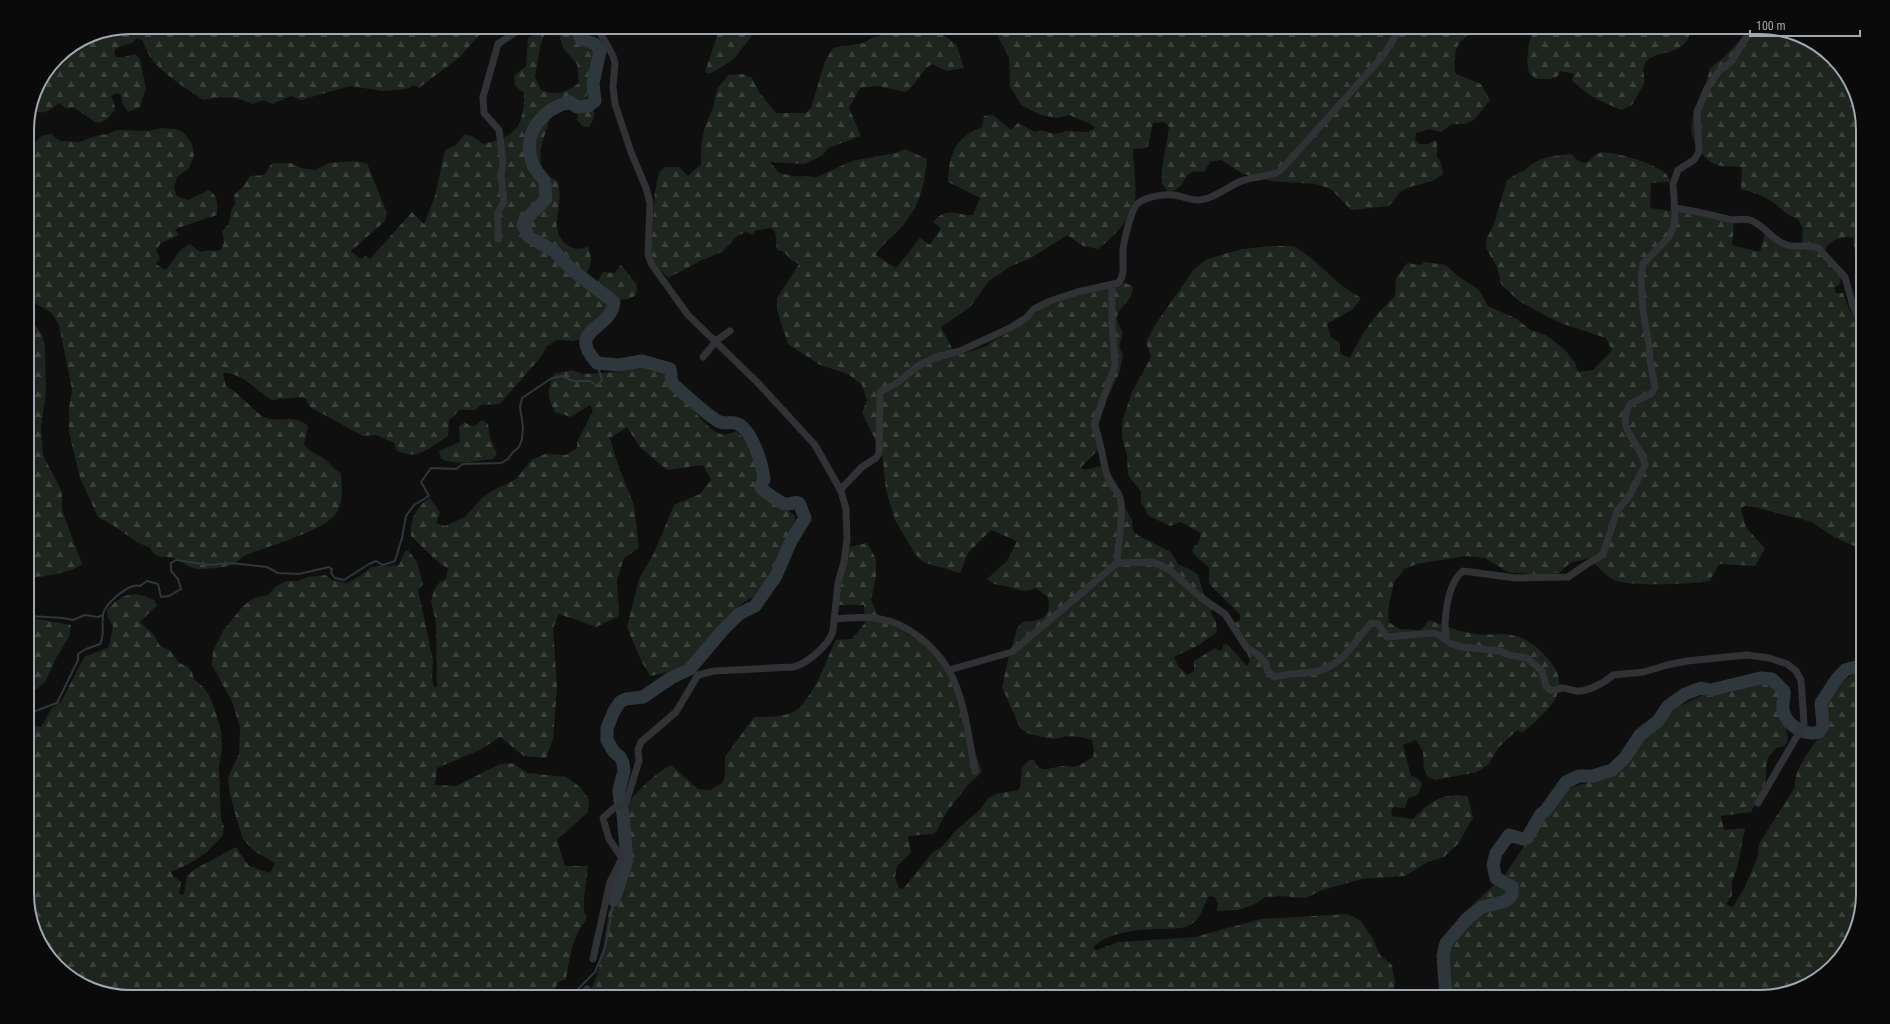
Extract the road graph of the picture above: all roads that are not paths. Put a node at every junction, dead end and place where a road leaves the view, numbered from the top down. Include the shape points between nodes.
1 (513, 34) edge
2 (601, 34) edge
3 (1397, 34) edge
4 (1750, 34) edge
5 (1674, 208) junction
6 (498, 239) dead end
7 (1112, 285) junction
8 (1856, 311) edge
9 (730, 331) dead end
10 (715, 342) junction
11 (703, 357) dead end
12 (840, 490) junction
13 (1117, 563) junction
14 (835, 619) junction
15 (1446, 639) junction
16 (949, 670) junction
17 (974, 771) dead end
18 (1758, 802) dead end
19 (593, 959) dead end

1 - 6 street via 498,44 484,97 484,113 499,130 503,162 501,176 504,202 498,212
2 - 10 street via 615,63 615,104 650,203 650,260 688,315
3 - 7 street via 1383,56 1280,171 1271,176 1240,182 1198,200 1168,195 1141,201 1136,206 1124,239 1121,280
4 - 5 street via 1732,61 1719,71 1700,104 1696,119 1699,152 1694,160 1678,170 1673,184
5 - 8 street via 1730,220 1749,220 1763,228 1778,242 1789,246 1818,248 1845,277
5 - 15 street via 1674,225 1670,236 1647,258 1640,276 1655,387 1652,393 1630,404 1624,421 1645,465 1630,495 1617,511 1603,555 1568,577 1516,578 1463,571 1451,589 1445,625
7 - 12 street via 1076,292 1050,301 1034,309 1026,318 1010,328 960,351 934,358 918,366 897,383 880,392 879,453
7 - 13 street via 1115,365 1094,425 1099,436 1108,478 1120,494 1122,521
9 - 10 street
10 - 11 street
10 - 12 street via 758,383 815,445
12 - 14 street via 846,509 847,539 837,587
13 - 15 street via 1153,562 1170,570 1200,597 1225,614 1247,648 1266,663 1267,670 1274,677 1296,672 1314,672 1332,665 1349,652 1371,623 1378,624 1387,637 1432,633
13 - 16 street via 1012,652
14 - 16 street via 881,619 907,628 927,643
14 - 19 street via 831,637 800,666 714,671 698,675 676,712 641,742 638,750 639,761 626,803 614,808 603,818 609,839 622,858 610,882
15 - 18 street via 1451,644 1462,647 1500,651 1527,658 1542,671 1546,686 1550,690 1589,690 1613,675 1644,672 1687,661 1746,655 1769,658 1786,664 1796,671 1801,680 1803,727
16 - 17 street via 967,728

